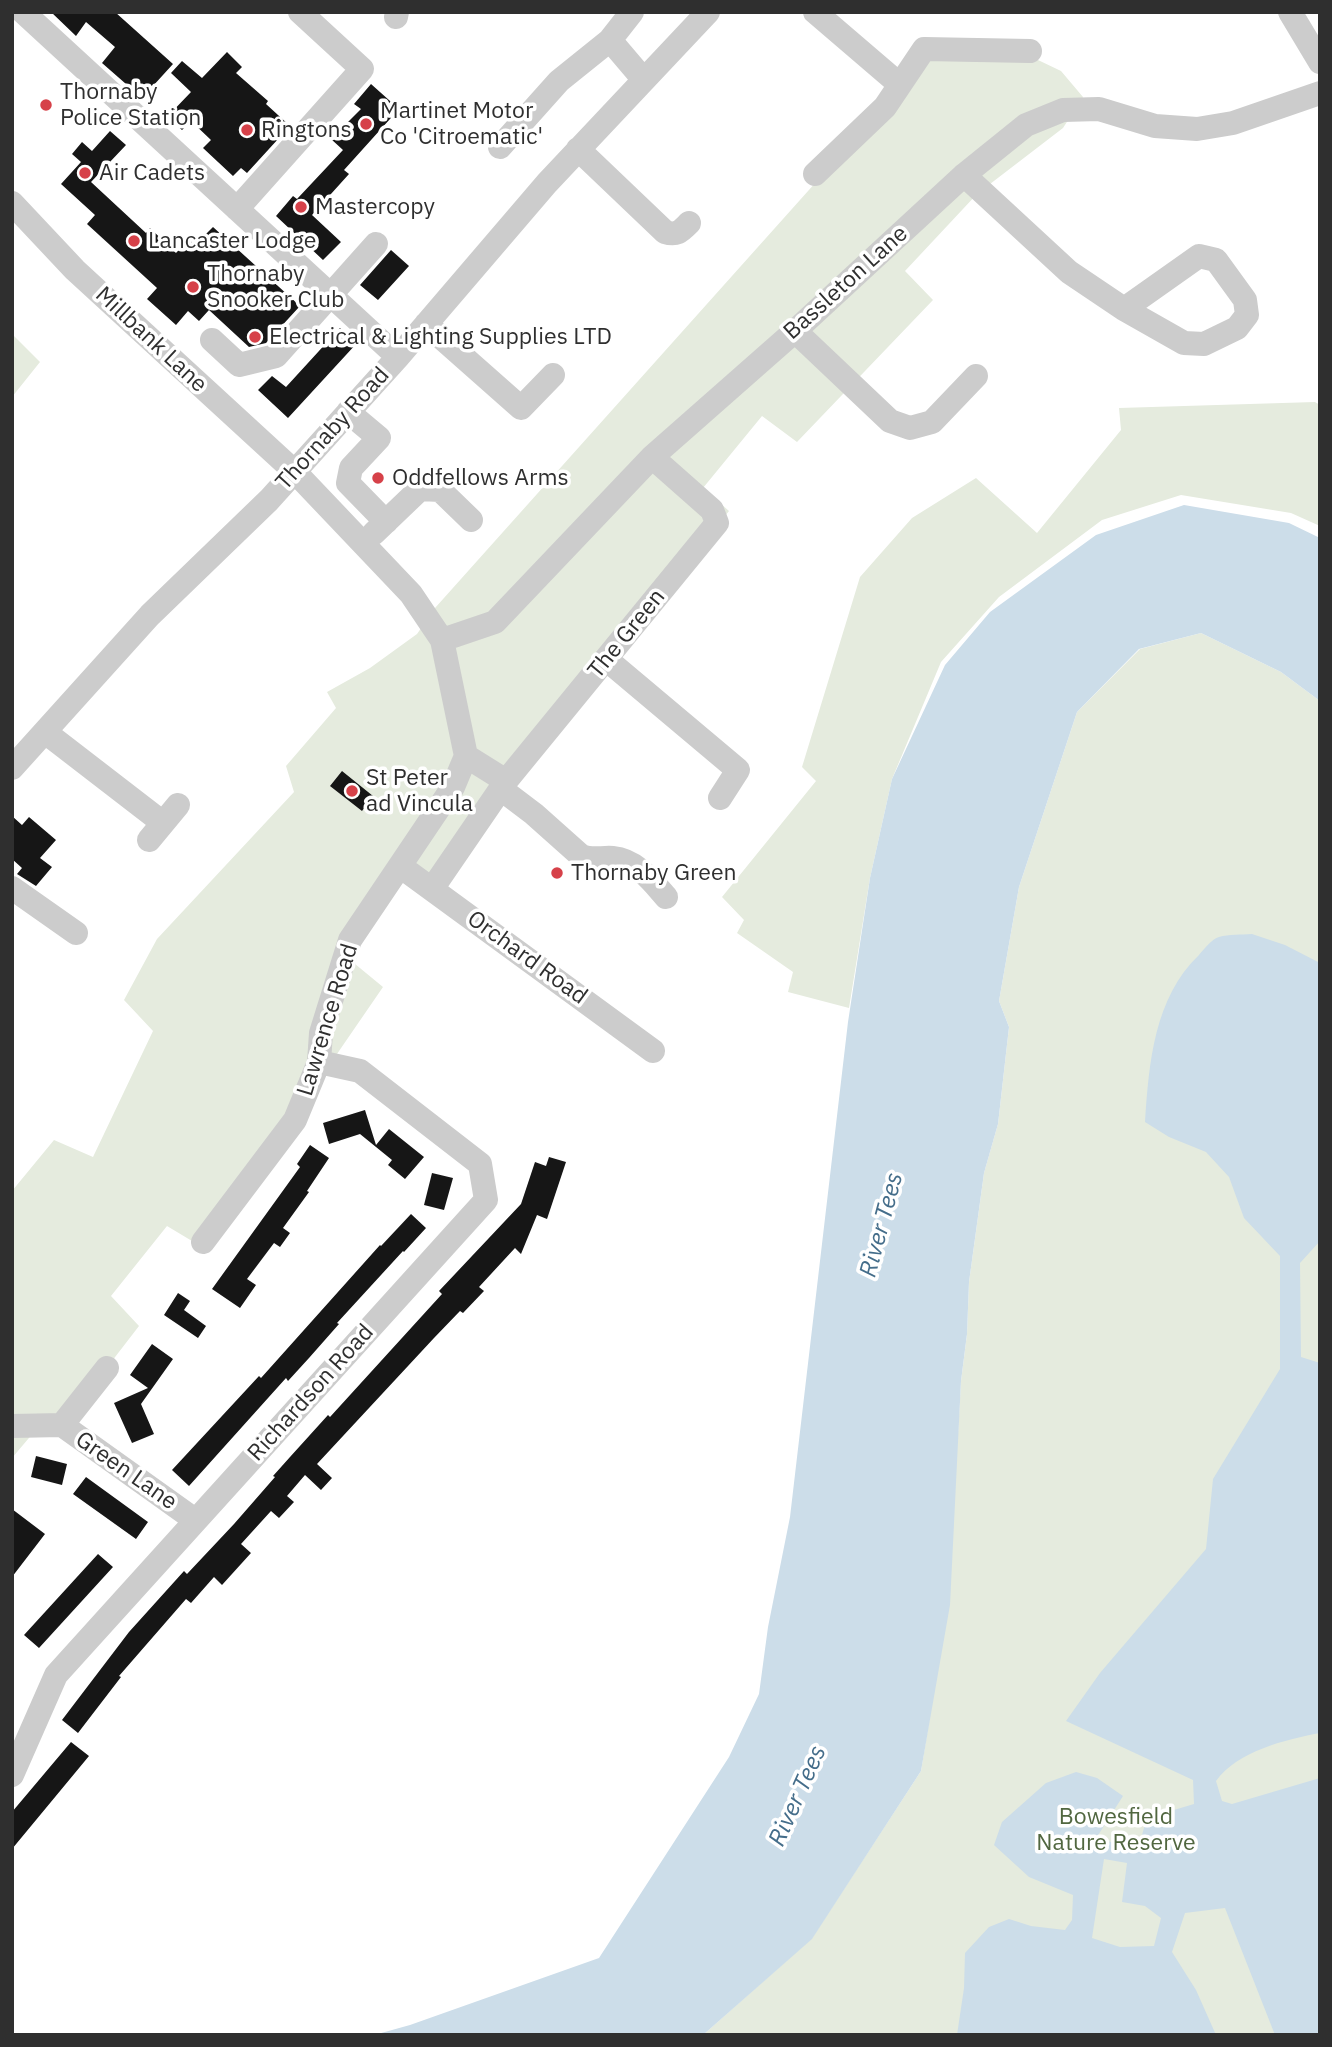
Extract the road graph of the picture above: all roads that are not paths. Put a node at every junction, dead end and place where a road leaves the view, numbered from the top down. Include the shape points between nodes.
1 (300, 12) edge
2 (632, 12) edge
3 (708, 12) edge
4 (815, 12) edge
5 (1290, 12) edge
6 (25, 13) edge
7 (610, 40) junction
8 (1030, 51) dead end
9 (1320, 62) edge
10 (643, 80) junction
11 (900, 83) junction
12 (1320, 93) edge
13 (500, 147) dead end
14 (578, 149) junction
15 (815, 174) dead end
16 (964, 175) junction
17 (12, 203) edge
18 (237, 209) junction
19 (689, 223) dead end
20 (376, 244) dead end
21 (331, 295) junction
22 (1124, 309) junction
23 (426, 324) junction
24 (795, 331) junction
25 (212, 340) dead end
26 (398, 357) junction
27 (553, 375) dead end
28 (976, 376) dead end
29 (348, 412) junction
30 (652, 457) junction
31 (295, 472) junction
32 (471, 520) dead end
33 (386, 522) junction
34 (364, 544) junction
35 (442, 640) junction
36 (606, 659) junction
37 (45, 732) junction
38 (466, 756) junction
39 (12, 768) edge
40 (503, 785) junction
41 (720, 798) dead end
42 (163, 823) dead end
43 (400, 866) junction
44 (12, 888) edge
45 (432, 889) junction
46 (666, 897) dead end
47 (76, 933) dead end
48 (653, 1051) dead end
49 (319, 1062) junction
50 (203, 1242) dead end
51 (107, 1368) dead end
52 (62, 1425) junction
53 (12, 1426) edge
54 (195, 1520) junction
55 (22, 1726) edge
56 (12, 1775) edge

1 - 18 street via 362,69
2 - 7 street
3 - 10 street, Thornaby Road
4 - 11 street
5 - 9 street
6 - 18 street
7 - 10 street
7 - 13 street via 559,81
8 - 11 street via 924,49
10 - 14 street, Thornaby Road
11 - 15 street via 885,107
12 - 16 street, Bassleton Lane via 1198,129 1155,126 1099,109 1063,110 1026,125
14 - 19 street via 665,232 673,235
14 - 23 street, Thornaby Road
16 - 22 street via 1069,272
16 - 24 street, Bassleton Lane
17 - 31 street, Millbank Lane via 75,270
18 - 21 street
20 - 21 street
21 - 25 street via 276,356 239,365
21 - 26 street
22 - 22 street via 1199,256 1216,260 1245,300 1247,315 1237,328 1204,344 1184,343
23 - 26 street, Thornaby Road
23 - 27 street via 521,408
24 - 28 street via 890,421 910,428 932,422
24 - 30 street, Bassleton Lane
26 - 29 street, Thornaby Road
29 - 31 street, Thornaby Road
29 - 33 street via 379,438 351,468 348,483
30 - 35 street, Bassleton Lane via 495,621
30 - 36 street, The Green via 712,510 717,523
31 - 34 street, Millbank Lane
31 - 37 street, Thornaby Road via 150,615
32 - 33 street via 440,490 420,489
33 - 34 street
34 - 35 street, Millbank Lane via 411,594
35 - 38 street
36 - 40 street, The Green
36 - 41 street via 738,770
37 - 39 street, Thornaby Road
37 - 42 street
38 - 40 street
38 - 43 street, Lawrence Road via 453,787
40 - 45 street, The Green
40 - 46 street via 534,814 569,860 629,862
43 - 45 street, Orchard Road
43 - 49 street, Lawrence Road via 350,940 321,1033
44 - 47 street
45 - 48 street, Orchard Road
49 - 50 street, Lawrence Road via 295,1120
49 - 54 street, Richardson Road via 360,1070 480,1164 486,1200
51 - 52 street
52 - 53 street, Green Lane
52 - 54 street, Green Lane
54 - 55 street, Richardson Road via 56,1675
55 - 56 street, Richardson Road

